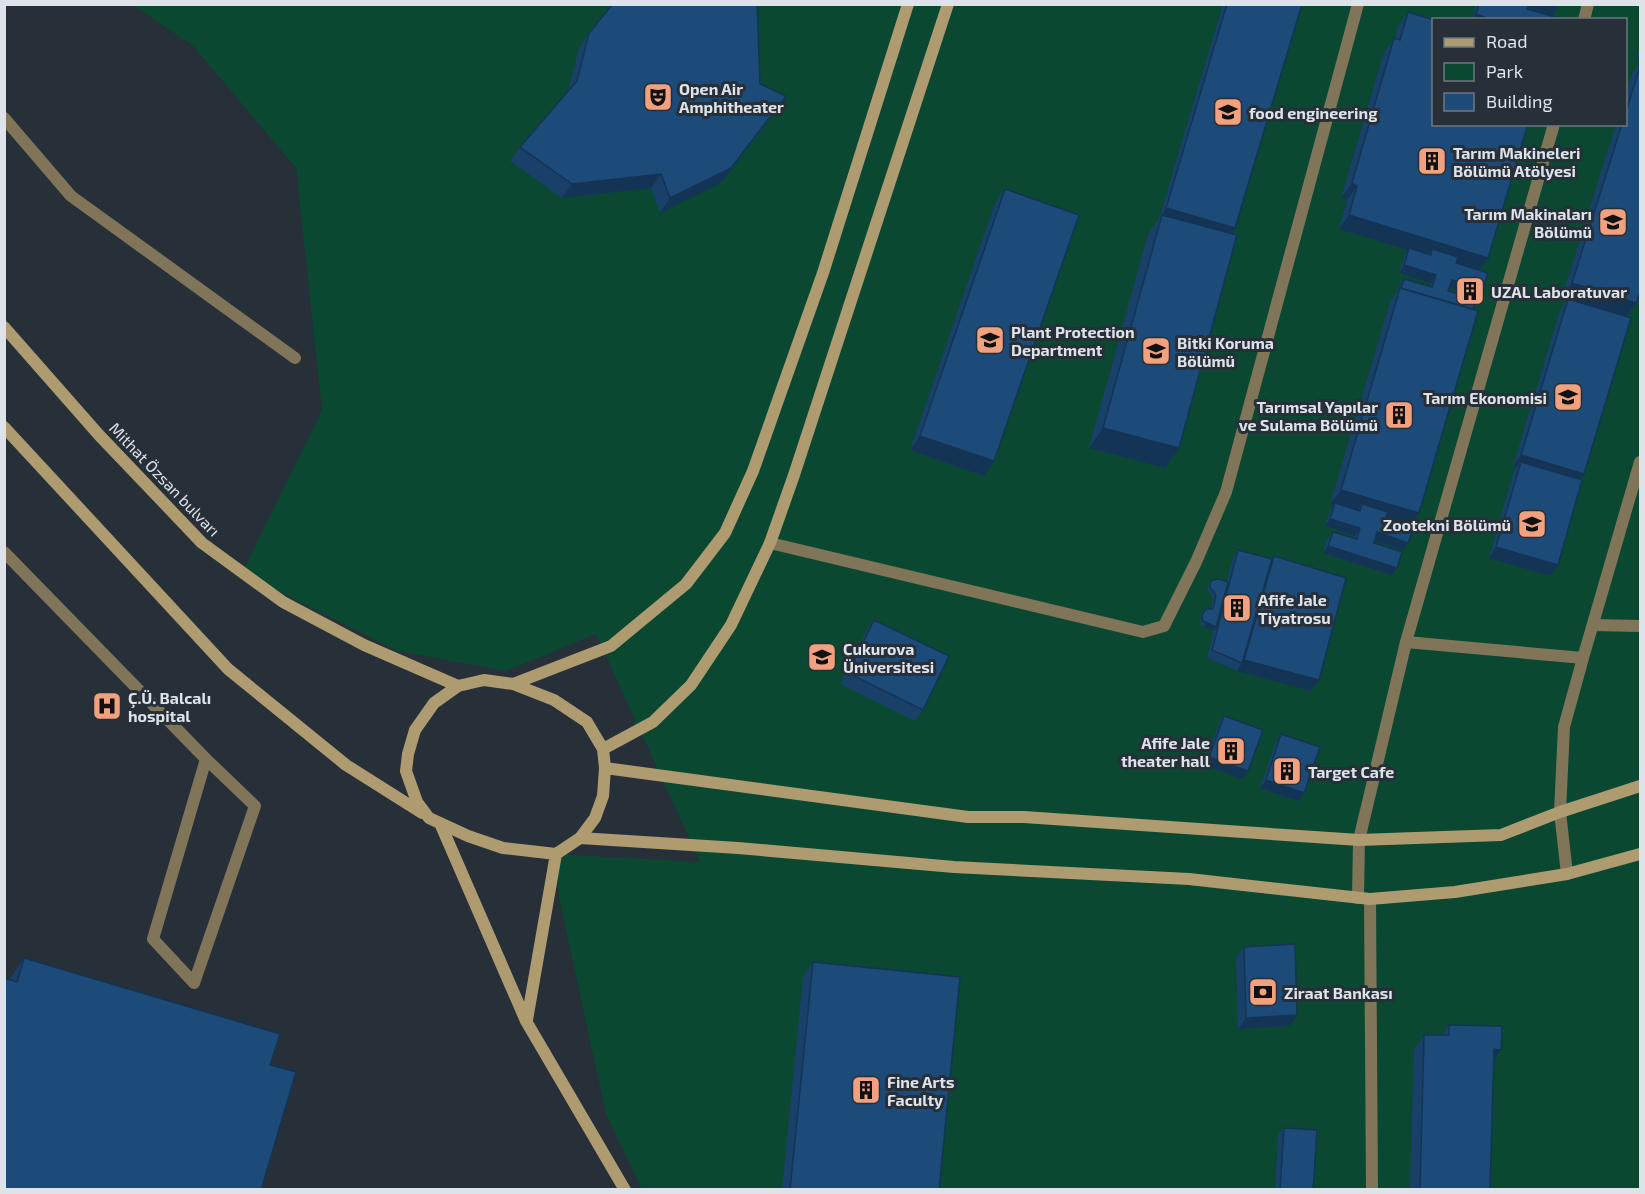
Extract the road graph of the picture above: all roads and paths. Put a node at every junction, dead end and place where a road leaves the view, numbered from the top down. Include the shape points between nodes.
1 (908, 4) edge
2 (948, 4) edge
3 (1358, 4) edge
4 (4, 118) edge
5 (1553, 126) edge
6 (4, 327) edge
7 (295, 358) dead end
8 (4, 427) edge
9 (1641, 462) edge
10 (770, 543) junction
11 (4, 552) edge
12 (1593, 625) junction
13 (1641, 626) edge
14 (1406, 642) junction
15 (1583, 658) junction
16 (513, 684) junction
17 (458, 686) junction
18 (603, 750) junction
19 (207, 759) junction
20 (605, 768) junction
21 (1641, 786) edge
22 (1560, 812) junction
23 (435, 820) junction
24 (580, 838) junction
25 (1359, 840) junction
26 (556, 854) junction
27 (1641, 854) edge
28 (1567, 874) junction
29 (1364, 898) junction
30 (526, 1021) junction
31 (625, 1190) edge
32 (1372, 1190) edge

1 - 16 street via 819,284 753,471 725,533 686,584 610,646
2 - 10 street
3 - 10 street via 1226,492 1164,626 1143,632
4 - 7 street via 71,196
5 - 14 street
6 - 17 street, Mithat Özsan bulvarı via 202,543 284,602 364,645
8 - 23 street via 228,669 346,765
9 - 12 street
10 - 18 street via 731,625 691,684 653,722
11 - 19 street
12 - 13 street
12 - 15 street
14 - 15 street
14 - 25 street
15 - 22 street via 1564,727
16 - 17 street via 484,680
16 - 18 street via 554,700 587,722
17 - 23 street via 434,703 415,730 408,754 406,771 410,785 417,802
18 - 20 street
19 - 19 street via 153,939 194,983 255,806
20 - 24 street via 603,796 595,818
20 - 25 street via 968,817 1024,817
21 - 22 street
22 - 25 street via 1501,835
22 - 28 street
23 - 26 street via 503,849
23 - 30 street
24 - 26 street
24 - 29 street via 954,867 1189,879
25 - 29 street
26 - 30 street
27 - 28 street
28 - 29 street via 1455,892
29 - 32 street
30 - 31 street

